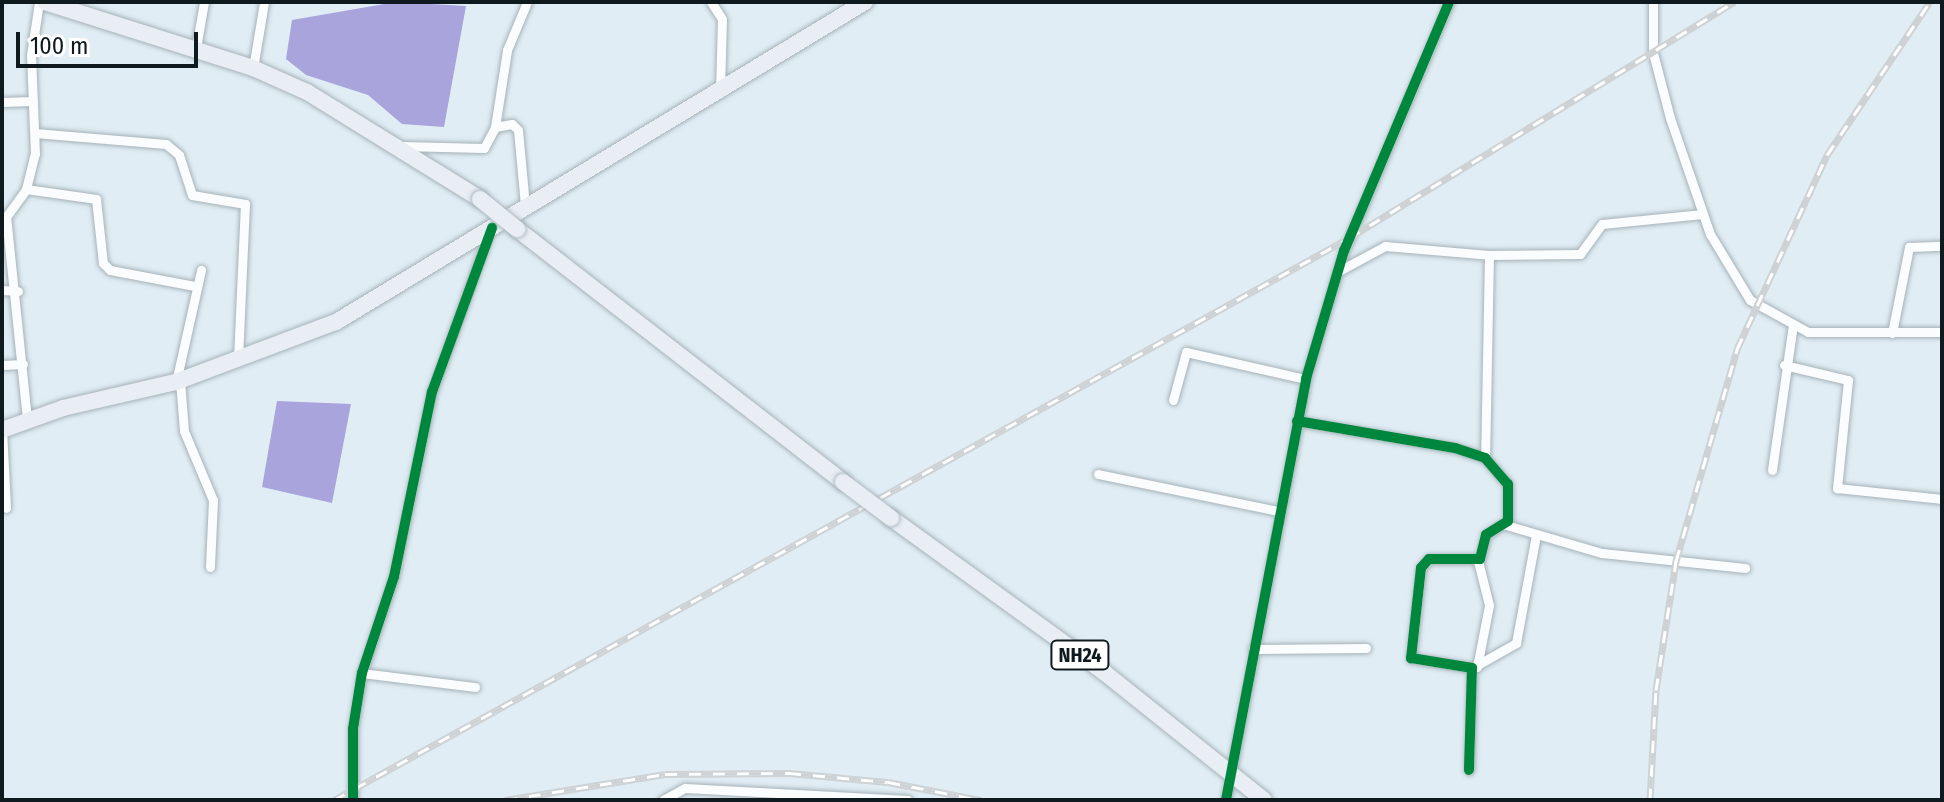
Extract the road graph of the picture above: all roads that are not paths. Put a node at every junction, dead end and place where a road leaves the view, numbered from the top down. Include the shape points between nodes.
1 (42, 2) edge
2 (204, 2) edge
3 (264, 2) edge
4 (527, 2) edge
5 (711, 2) edge
6 (865, 2) edge
7 (1449, 2) edge
8 (1653, 2) edge
9 (196, 48) junction
10 (253, 68) junction
11 (720, 89) junction
12 (33, 101) junction
13 (2, 102) edge
14 (495, 127) junction
15 (35, 133) junction
16 (398, 145) junction
17 (26, 189) junction
18 (525, 206) junction
19 (1703, 214) junction
20 (4, 217) edge
21 (492, 228) junction
22 (1942, 246) edge
23 (1489, 255) junction
24 (201, 270) dead end
25 (1337, 272) junction
26 (195, 286) junction
27 (2, 290) edge
28 (18, 291) junction
29 (1793, 325) junction
30 (1942, 332) edge
31 (1892, 333) junction
32 (238, 361) junction
33 (23, 364) junction
34 (2, 365) edge
35 (1784, 365) junction
36 (1306, 379) junction
37 (178, 382) junction
38 (1173, 400) dead end
39 (27, 419) junction
40 (1297, 421) junction
41 (2, 430) edge
42 (1485, 458) junction
43 (1772, 470) dead end
44 (1098, 474) dead end
45 (1942, 499) edge
46 (6, 508) dead end
47 (1279, 511) junction
48 (1506, 525) junction
49 (1536, 535) junction
50 (1478, 561) junction
51 (210, 567) dead end
52 (1745, 568) dead end
53 (1366, 648) dead end
54 (1253, 649) junction
55 (1474, 668) junction
56 (362, 673) junction
57 (475, 687) dead end
58 (1469, 770) dead end
59 (1230, 772) junction
60 (353, 800) edge
61 (663, 800) edge
62 (908, 800) edge
63 (1226, 800) edge
64 (1264, 800) edge

1 - 9 highway, NH24
1 - 12 street
2 - 9 street
3 - 10 street
4 - 14 street via 502,69
5 - 11 street via 722,19
6 - 11 highway
7 - 25 street
8 - 19 street via 1654,60
9 - 10 highway, NH24
10 - 16 highway, NH24
11 - 18 highway
12 - 13 street
12 - 15 street
14 - 16 street via 484,148 474,151
14 - 18 street via 512,124 518,130
15 - 17 street
15 - 32 street via 166,144 179,155 192,195 245,204
16 - 59 highway, NH24, bridge via 480,199 843,482
17 - 20 street
17 - 26 street via 96,199 103,263 110,270
18 - 21 highway
19 - 23 street via 1602,224 1580,254
19 - 29 street via 1737,283 1766,312
20 - 28 street
21 - 32 highway via 336,322
21 - 56 street via 432,392 394,577
22 - 31 street via 1909,247
23 - 25 street via 1385,246
23 - 42 street
24 - 26 street
25 - 36 street
26 - 37 street
27 - 28 street
28 - 33 street
29 - 31 street via 1832,334
29 - 35 street
30 - 31 street
32 - 37 highway
33 - 34 street
33 - 39 street
35 - 43 street
35 - 45 street via 1848,380 1837,488
36 - 38 street via 1186,352
36 - 40 street
37 - 39 highway
37 - 51 street via 184,431 213,500
39 - 41 highway
40 - 42 street
40 - 47 street
41 - 46 street
42 - 48 street via 1511,493
44 - 47 street
47 - 54 street
48 - 49 street
48 - 50 street via 1486,535
49 - 52 street via 1602,553
49 - 55 street via 1516,643
50 - 55 street via 1489,605
50 - 55 street via 1423,563 1411,652 1420,664
53 - 54 street
54 - 59 street
55 - 58 street
56 - 57 street
56 - 60 street via 353,729
59 - 63 street
59 - 64 highway, NH24
61 - 62 street via 685,788

